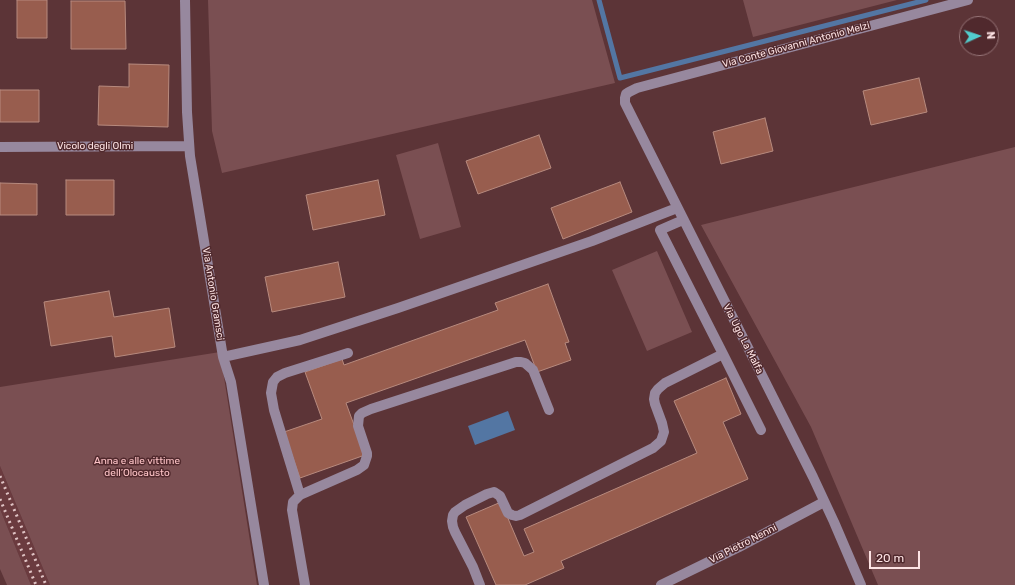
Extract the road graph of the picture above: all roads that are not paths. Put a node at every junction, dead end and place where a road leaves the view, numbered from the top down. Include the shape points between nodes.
1 (185, 0) edge
2 (968, 0) edge
3 (626, 94) joint
4 (189, 146) junction
5 (0, 147) edge
6 (677, 208) junction
7 (683, 220) junction
8 (348, 353) dead end
9 (723, 354) junction
10 (223, 357) junction
11 (549, 410) dead end
12 (761, 430) dead end
13 (300, 495) junction
14 (824, 502) junction
15 (264, 585) edge
16 (304, 585) edge
17 (480, 585) edge
18 (661, 585) edge
19 (861, 585) edge

1 - 4 street, Via Antonio Gramsci
2 - 3 street, Via Conte Giovanni Antonio Melzi via 632,89
3 - 6 street, Via Ugo La Malfa via 625,103
4 - 5 street, Vicolo degli Olmi
4 - 10 street, Via Antonio Gramsci
6 - 7 street, Via Ugo La Malfa
6 - 10 street via 592,241 398,308 300,340
7 - 9 street via 660,230
7 - 14 street, Via Ugo La Malfa
8 - 13 street via 281,375 272,382 274,410
9 - 12 street
9 - 17 street via 665,383 655,393 655,404 664,432 661,441 653,448 520,515 508,513 500,496 494,492 455,512 453,527
10 - 15 street, Via Antonio Gramsci via 231,382
11 - 13 street via 533,370 521,362 371,409 362,413 358,420 367,453 361,468
13 - 16 street via 293,502 292,510
14 - 18 street, Via Pietro Nenni
14 - 19 street, Via Ugo La Malfa

